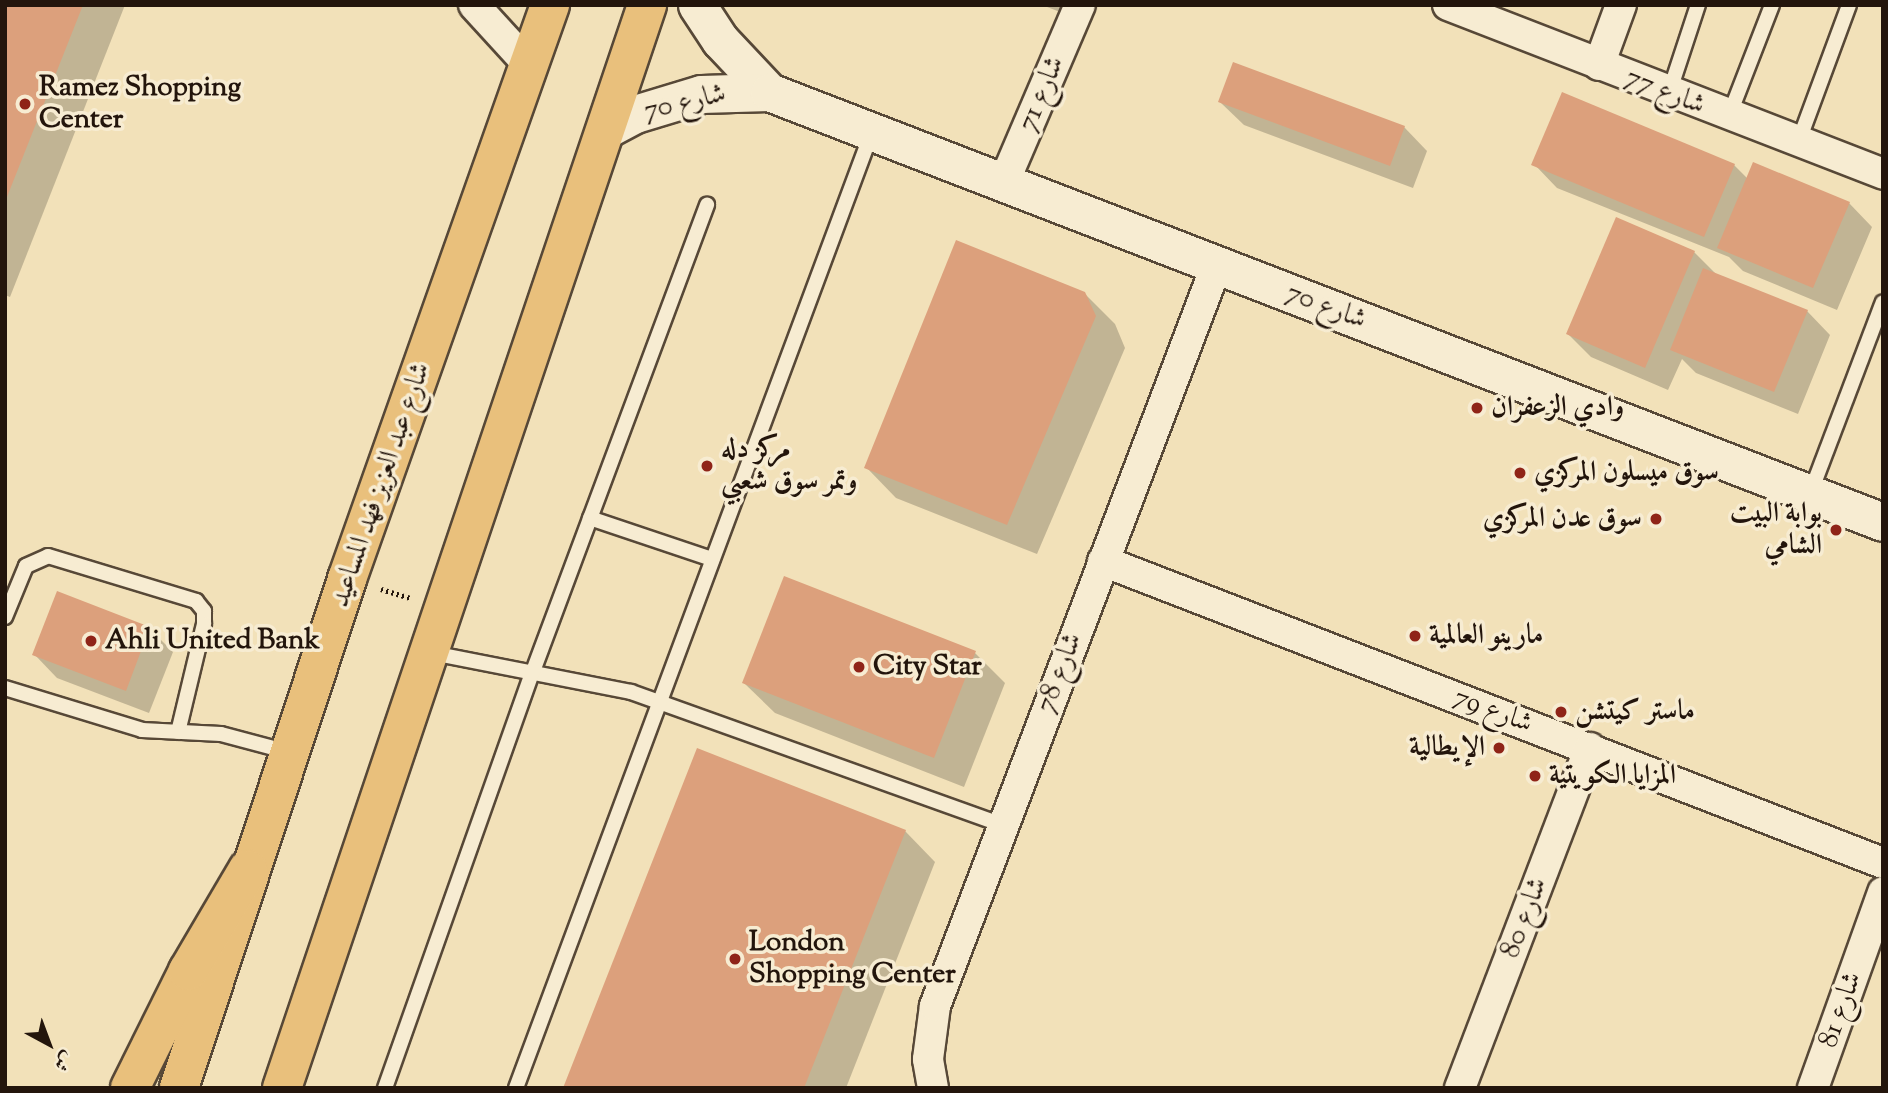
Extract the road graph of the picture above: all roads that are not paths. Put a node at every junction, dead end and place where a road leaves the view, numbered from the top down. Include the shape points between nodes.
1 (474, 5) edge
2 (550, 5) edge
3 (647, 5) edge
4 (697, 5) edge
5 (1080, 5) edge
6 (1448, 5) edge
7 (1621, 5) edge
8 (1698, 5) edge
9 (1772, 5) edge
10 (1849, 5) edge
11 (529, 65) junction
12 (1599, 65) junction
13 (769, 92) junction
14 (1669, 93) junction
15 (1728, 117) junction
16 (605, 130) junction
17 (872, 131) junction
18 (1798, 143) junction
19 (1880, 163) edge
20 (1004, 182) junction
21 (707, 205) dead end
22 (1217, 264) junction
23 (1883, 302) edge
24 (1810, 494) junction
25 (590, 518) junction
26 (1883, 522) edge
27 (712, 559) junction
28 (1103, 561) junction
29 (5, 617) edge
30 (429, 652) junction
31 (532, 674) junction
32 (5, 688) edge
33 (660, 701) junction
34 (178, 733) junction
35 (1590, 748) junction
36 (288, 752) junction
37 (1002, 825) junction
38 (1883, 863) edge
39 (248, 869) junction
40 (1883, 892) edge
41 (288, 1079) edge
42 (130, 1088) edge
43 (180, 1088) edge
44 (385, 1088) edge
45 (516, 1088) edge
46 (933, 1088) edge
47 (1460, 1088) edge
48 (1813, 1088) edge

1 - 11 street
2 - 11 main road, شارع عبد العزيز فهد المساعيد
3 - 16 main road
4 - 13 street, شارع 70 via 720,40
5 - 20 street, شارع 71
6 - 12 street, شارع 77
7 - 12 street
8 - 14 lane
9 - 15 lane
10 - 18 lane
11 - 36 main road, شارع عبد العزيز فهد المساعيد
12 - 14 street, شارع 77
13 - 16 street, شارع 70 via 701,94 635,114
13 - 17 street, شارع 70
14 - 15 street, شارع 77
15 - 18 street, شارع 77
16 - 30 main road
17 - 20 street, شارع 70
17 - 27 lane
18 - 19 street, شارع 77
20 - 22 street, شارع 70
21 - 25 lane
22 - 24 street, شارع 70
22 - 28 street, شارع 78
23 - 24 lane
24 - 26 street, شارع 70
25 - 27 lane
25 - 31 lane
27 - 33 lane
28 - 35 street, شارع 79
28 - 37 street, شارع 78
29 - 34 lane via 26,566 48,556 196,601 204,611 204,624
30 - 31 lane
30 - 41 main road
31 - 33 lane via 601,684
31 - 44 lane
32 - 34 lane via 142,730
33 - 37 lane
33 - 45 lane
34 - 36 lane via 234,736
35 - 38 street, شارع 79
35 - 47 street, شارع 80
36 - 39 main road, شارع عبد العزيز فهد المساعيد
37 - 46 street, شارع 78 via 932,1019 928,1059
39 - 42 main road via 188,971
39 - 43 main road, شارع عبد العزيز فهد المساعيد
40 - 48 street, شارع 81

